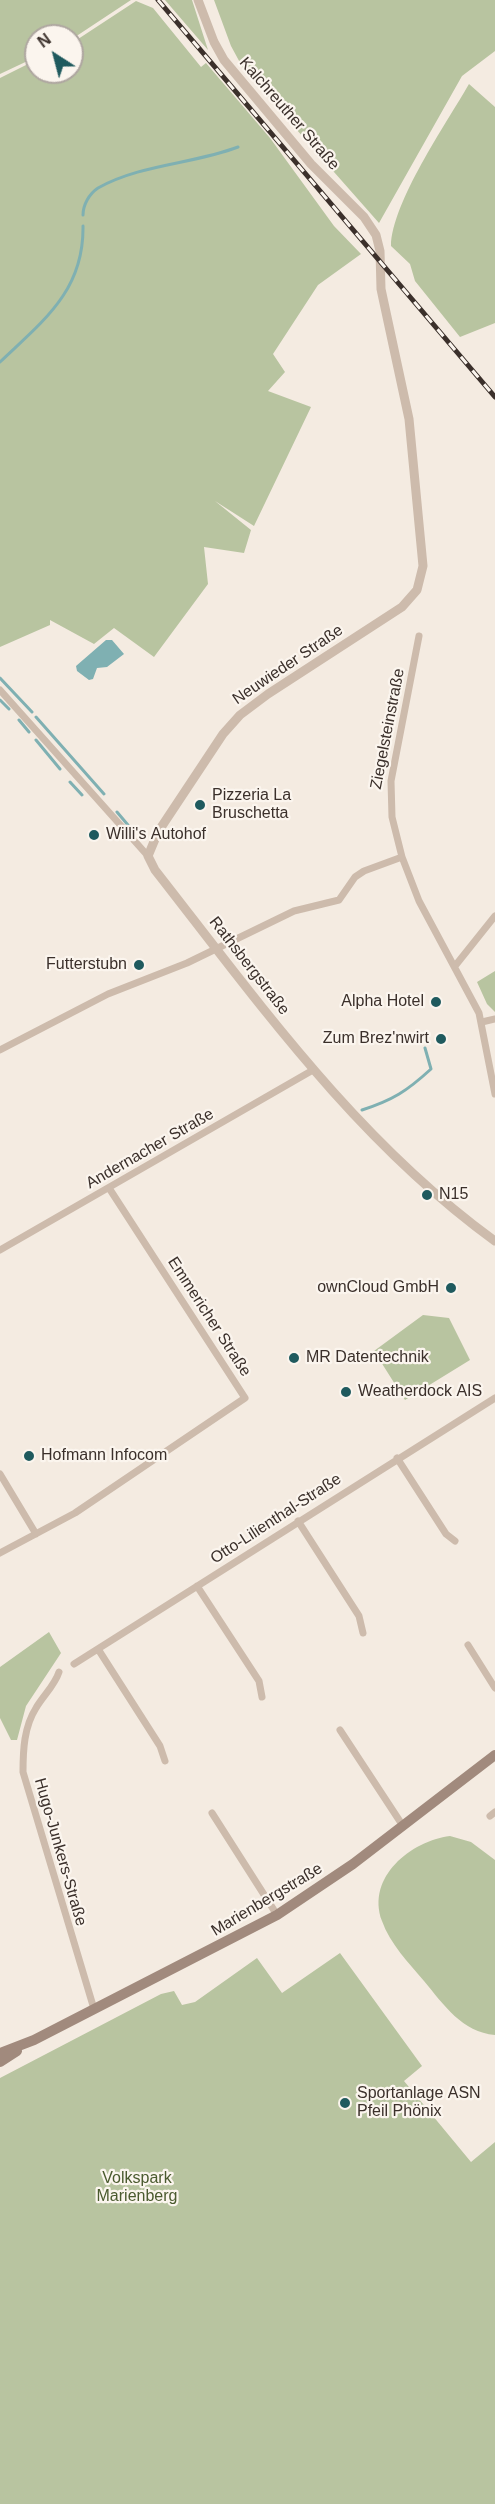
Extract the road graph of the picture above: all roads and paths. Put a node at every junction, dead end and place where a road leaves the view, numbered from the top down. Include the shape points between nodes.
1 (198, 0) edge
2 (422, 576) joint
3 (419, 636) dead end
4 (0, 690) edge
5 (148, 856) junction
6 (402, 857) junction
7 (495, 916) edge
8 (216, 948) junction
9 (455, 966) junction
10 (495, 1019) edge
11 (482, 1022) junction
12 (0, 1050) edge
13 (493, 1069) edge
14 (313, 1070) junction
15 (495, 1094) edge
16 (109, 1188) junction
17 (495, 1241) edge
18 (0, 1250) edge
19 (494, 1401) edge
20 (397, 1458) junction
21 (0, 1474) edge
22 (298, 1521) junction
23 (36, 1534) junction
24 (455, 1541) dead end
25 (0, 1553) edge
26 (197, 1586) junction
27 (363, 1633) dead end
28 (468, 1645) dead end
29 (98, 1649) junction
30 (74, 1664) dead end
31 (59, 1672) dead end
32 (495, 1688) edge
33 (262, 1696) dead end
34 (340, 1730) dead end
35 (495, 1755) edge
36 (165, 1761) dead end
37 (212, 1813) dead end
38 (404, 1826) junction
39 (277, 1915) junction
40 (94, 2009) junction
41 (34, 2040) junction
42 (0, 2053) edge
43 (0, 2062) edge

1 - 2 street, Kalchreuther Straße via 224,60 376,235 381,289 409,419 423,546
2 - 5 street, Neuwieder Straße via 415,594 402,607 240,715 223,734 158,832
3 - 6 street, Ziegelsteinstraße via 390,799
4 - 5 street, Rathsbergstraße
5 - 8 street, Rathsbergstraße
6 - 8 street via 355,877 339,900 294,911
6 - 9 street, Ziegelsteinstraße via 419,901
7 - 9 street
8 - 12 street via 92,1001
8 - 14 street, Rathsbergstraße
9 - 11 street, Ziegelsteinstraße
10 - 11 street
11 - 13 street, Ziegelsteinstraße
13 - 15 street, Ziegelsteinstraße
14 - 16 street, Andernacher Straße
14 - 17 street, Rathsbergstraße via 393,1156
16 - 18 street, Andernacher Straße
16 - 23 street, Emmericher Straße via 245,1398 75,1513
19 - 20 street, Otto-Lilienthal-Straße
20 - 22 street, Otto-Lilienthal-Straße
20 - 24 street via 446,1534
21 - 23 street
22 - 26 street, Otto-Lilienthal-Straße
22 - 27 street via 359,1616
23 - 25 street, Emmericher Straße
26 - 29 street, Otto-Lilienthal-Straße
26 - 33 street via 259,1681
28 - 32 street
29 - 30 street, Otto-Lilienthal-Straße
29 - 36 street via 160,1746
31 - 40 street, Hugo-Junkers-Straße via 28,1725 23,1772
34 - 38 street
35 - 38 main road, Marienbergstraße
37 - 39 street
38 - 39 main road, Marienbergstraße
39 - 40 main road, Marienbergstraße
40 - 41 main road, Marienbergstraße
41 - 42 main road, Marienbergstraße
41 - 43 main road, Marienbergstraße

